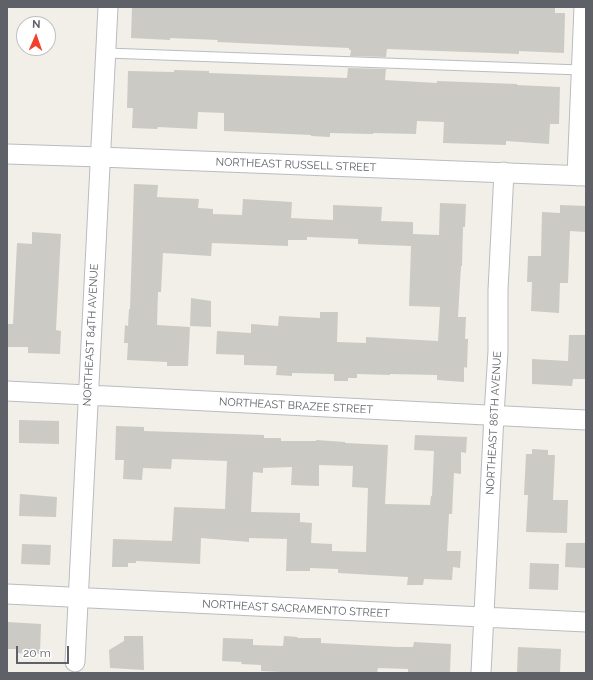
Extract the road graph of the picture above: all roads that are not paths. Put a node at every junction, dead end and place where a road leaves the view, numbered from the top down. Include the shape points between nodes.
1 (108, 7) edge
2 (584, 7) edge
3 (106, 53) junction
4 (581, 70) junction
5 (7, 154) edge
6 (101, 156) junction
7 (504, 172) junction
8 (582, 176) edge
9 (7, 392) edge
10 (88, 395) junction
11 (494, 415) junction
12 (586, 420) edge
13 (7, 594) edge
14 (78, 598) junction
15 (483, 618) junction
16 (586, 622) edge
17 (75, 662) dead end
18 (481, 673) edge

1 - 3 street, NORTHEAST 84TH AVENUE
2 - 4 street
3 - 4 lane
3 - 6 street, NORTHEAST 84TH AVENUE
4 - 8 street
5 - 6 street, NORTHEAST RUSSELL STREET
6 - 7 street, NORTHEAST RUSSELL STREET
6 - 10 street, NORTHEAST 84TH AVENUE
7 - 8 street, NORTHEAST RUSSELL STREET
7 - 11 street, NORTHEAST 86TH AVENUE
9 - 10 street, NORTHEAST BRAZEE STREET
10 - 11 street, NORTHEAST BRAZEE STREET
10 - 14 street, NORTHEAST 84TH AVENUE
11 - 12 street, NORTHEAST BRAZEE STREET
11 - 15 street, NORTHEAST 86TH AVENUE
13 - 14 street, NORTHEAST SACRAMENTO STREET
14 - 15 street, NORTHEAST SACRAMENTO STREET
14 - 17 street, NORTHEAST 84TH AVENUE
15 - 16 street, NORTHEAST SACRAMENTO STREET
15 - 18 street, NORTHEAST 86TH AVENUE

